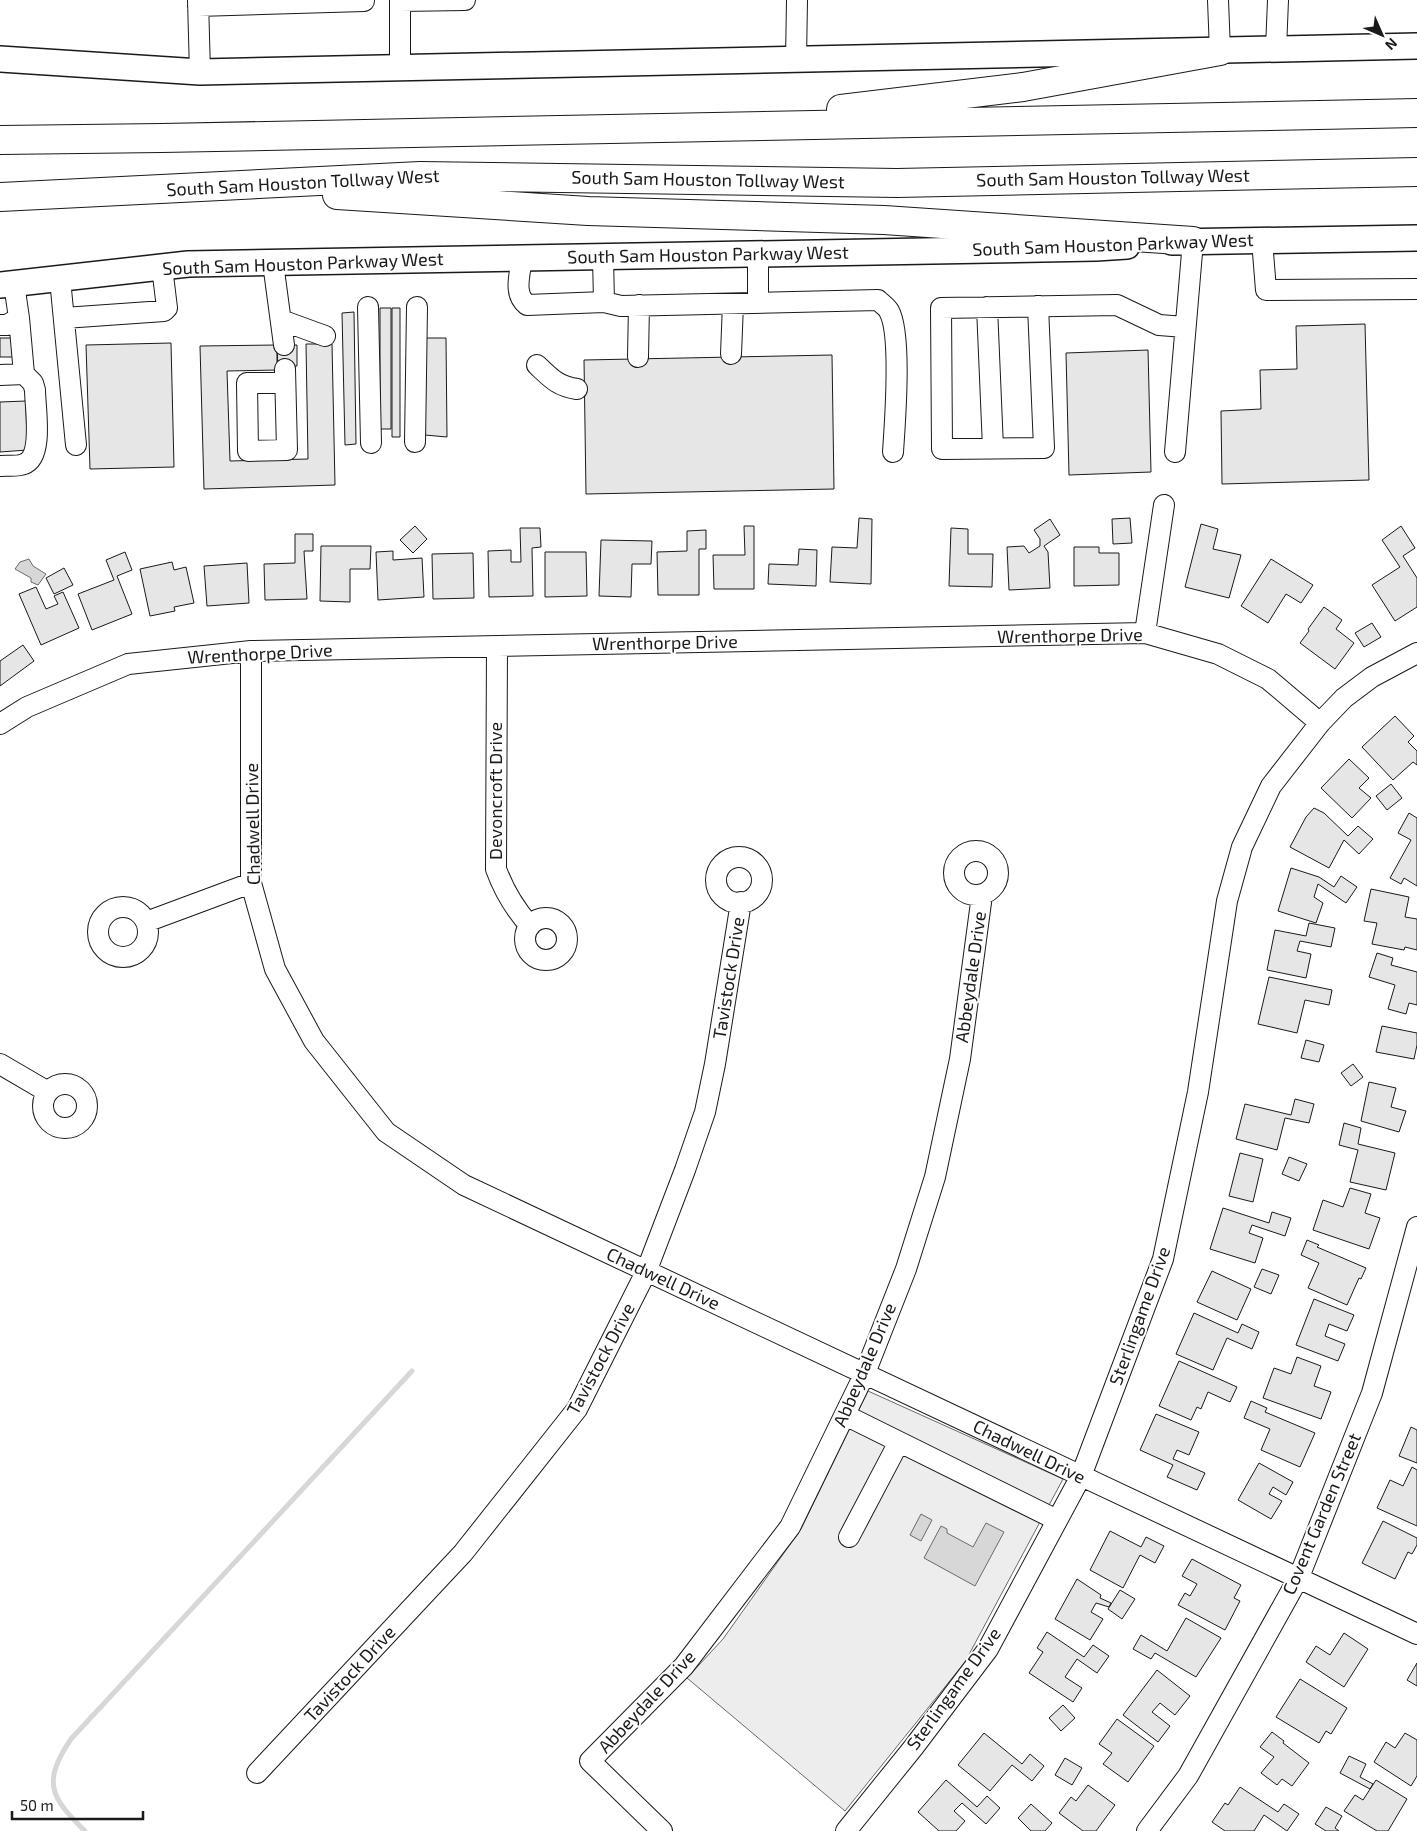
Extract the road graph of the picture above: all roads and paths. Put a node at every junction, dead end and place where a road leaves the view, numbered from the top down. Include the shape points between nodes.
1 (465, 0) edge
2 (797, 0) edge
3 (1218, 0) edge
4 (1278, 0) edge
5 (364, 1) edge
6 (400, 1) edge
7 (198, 3) edge
8 (1417, 46) edge
9 (1276, 49) junction
10 (1220, 50) junction
11 (0, 60) edge
12 (796, 60) junction
13 (400, 68) junction
14 (200, 72) junction
15 (1417, 113) edge
16 (642, 128) junction
17 (0, 140) edge
18 (1417, 172) edge
19 (206, 187) junction
20 (0, 197) edge
21 (1417, 238) edge
22 (1262, 240) junction
23 (1192, 241) junction
24 (758, 254) junction
25 (603, 257) junction
26 (522, 258) junction
27 (273, 263) junction
28 (162, 267) junction
29 (60, 279) junction
30 (7, 285) edge
31 (1417, 289) edge
32 (604, 302) junction
33 (758, 303) junction
34 (733, 304) junction
35 (639, 305) junction
36 (1038, 306) junction
37 (368, 307) dead end
38 (417, 307) dead end
39 (987, 307) junction
40 (19, 318) junction
41 (64, 318) junction
42 (281, 320) junction
43 (0, 325) edge
44 (1185, 327) junction
45 (325, 336) dead end
46 (284, 345) dead end
47 (731, 354) dead end
48 (638, 356) dead end
49 (537, 365) dead end
50 (24, 374) junction
51 (0, 375) edge
52 (577, 389) dead end
53 (415, 442) dead end
54 (371, 443) dead end
55 (76, 445) dead end
56 (993, 448) junction
57 (893, 452) dead end
58 (1176, 452) dead end
59 (0, 466) edge
60 (1164, 505) dead end
61 (1145, 633) junction
62 (497, 646) junction
63 (251, 651) junction
64 (1417, 653) edge
65 (1320, 723) junction
66 (0, 724) edge
67 (251, 884) junction
68 (982, 895) dead end
69 (741, 902) dead end
70 (146, 922) dead end
71 (530, 926) dead end
72 (0, 1064) edge
73 (48, 1092) dead end
74 (1417, 1227) edge
75 (646, 1272) junction
76 (865, 1373) junction
77 (845, 1414) junction
78 (900, 1442) junction
79 (1081, 1476) junction
80 (1058, 1520) junction
81 (849, 1537) dead end
82 (1299, 1577) junction
83 (1417, 1634) edge
84 (257, 1773) dead end
85 (662, 1831) edge
86 (846, 1831) edge
87 (1147, 1831) edge

1 - 6 street
2 - 12 street
3 - 10 street
4 - 9 street
5 - 7 street
6 - 13 street
7 - 14 street
8 - 9 main road
9 - 10 main road
10 - 12 main road
10 - 16 highway via 1024,87 817,112
11 - 14 main road
12 - 13 main road
13 - 14 main road
15 - 16 highway
16 - 17 highway
18 - 19 highway, South Sam Houston Tollway West via 897,183 420,176
19 - 20 highway, South Sam Houston Tollway West
19 - 23 highway via 588,211 884,220
21 - 22 main road, South Sam Houston Parkway West
22 - 23 main road, South Sam Houston Parkway West
22 - 31 street via 1266,290
23 - 24 main road, South Sam Houston Parkway West via 1096,248
23 - 44 street
24 - 25 main road, South Sam Houston Parkway West
24 - 33 street
25 - 26 main road, South Sam Houston Parkway West
25 - 32 street
26 - 27 main road, South Sam Houston Parkway West
26 - 32 street via 518,293 527,305
27 - 28 main road, South Sam Houston Parkway West
27 - 42 street
28 - 29 main road, South Sam Houston Parkway West
28 - 41 street via 167,308 164,312
29 - 30 main road, South Sam Houston Parkway West
29 - 41 street
30 - 40 street
32 - 35 street via 621,306
33 - 34 street
33 - 57 street via 878,300 889,310 895,329
34 - 35 street
34 - 47 street
35 - 48 street
36 - 39 street
36 - 44 street via 1116,305 1159,325
36 - 56 street via 1044,448
37 - 54 street
38 - 53 street
39 - 56 street
39 - 56 street via 941,308 942,449
40 - 43 street
40 - 50 street
41 - 55 street
42 - 45 street
42 - 46 street
44 - 58 street
49 - 52 street via 564,387
50 - 51 street
50 - 59 street via 35,390 37,448 30,461 23,465
60 - 61 street
61 - 62 street, Wrenthorpe Drive
61 - 65 street, Wrenthorpe Drive via 1218,654 1268,679
62 - 63 street, Wrenthorpe Drive
62 - 71 street, Devoncroft Drive via 496,869 504,890
63 - 66 street, Wrenthorpe Drive via 128,664 27,707
63 - 67 street, Chadwell Drive
64 - 65 street, Sterlingame Drive via 1372,677 1344,698
65 - 79 street, Sterlingame Drive via 1270,786 1242,847 1228,901 1198,1092 1163,1259
67 - 70 street
67 - 75 street, Chadwell Drive via 275,969 314,1041 386,1132 464,1185
68 - 76 street, Abbeydale Drive via 960,1060 935,1177 906,1269
69 - 75 street, Tavistock Drive via 705,1112
72 - 73 street
74 - 82 street, Covent Garden Street via 1372,1393
75 - 76 street, Chadwell Drive
75 - 84 street, Tavistock Drive via 577,1409 463,1553
76 - 77 street, Abbeydale Drive
76 - 79 street, Chadwell Drive
77 - 78 street
77 - 85 street, Abbeydale Drive via 790,1527 684,1666 590,1762
78 - 80 street
78 - 81 street
79 - 80 street, Sterlingame Drive
79 - 82 street, Chadwell Drive
80 - 86 street, Sterlingame Drive via 988,1649
82 - 83 street, Chadwell Drive
82 - 87 street, Covent Garden Street via 1188,1776

